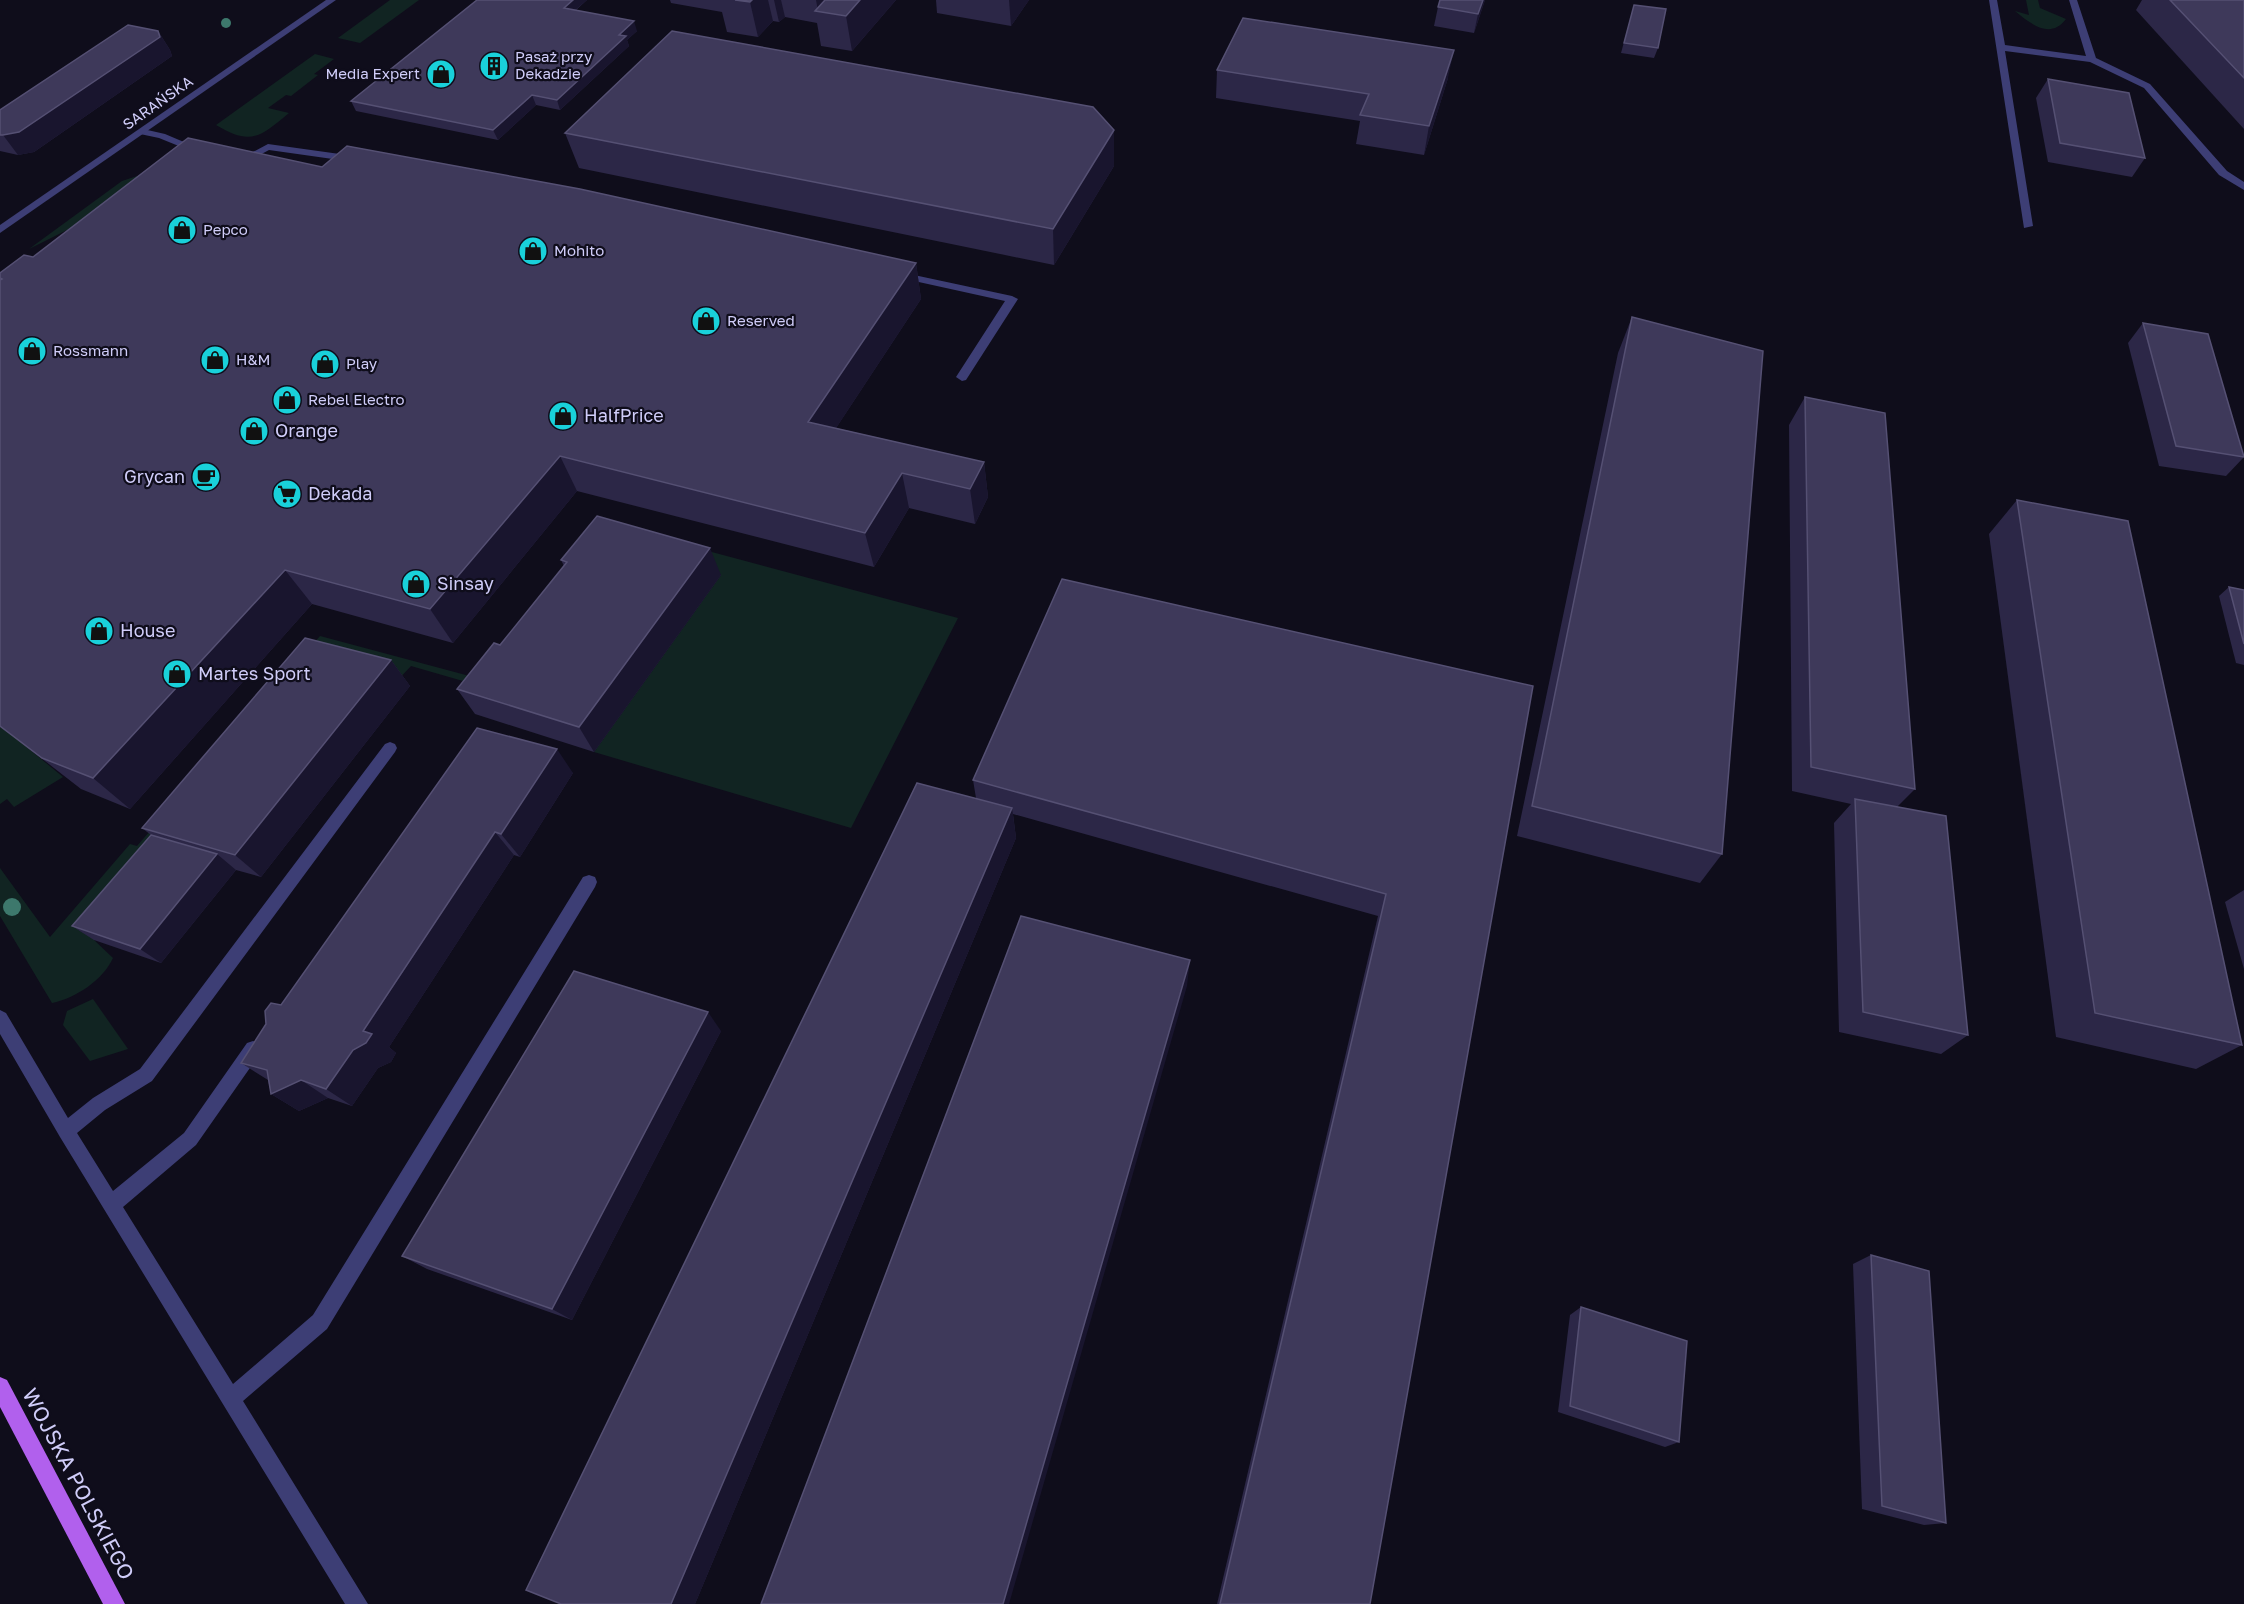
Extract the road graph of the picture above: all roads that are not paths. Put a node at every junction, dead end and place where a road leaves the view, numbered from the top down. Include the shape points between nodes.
1 (332, 0) edge
2 (1993, 0) edge
3 (2073, 0) edge
4 (2000, 47) junction
5 (2092, 60) junction
6 (143, 132) junction
7 (203, 155) edge
8 (228, 160) edge
9 (361, 160) edge
10 (2244, 187) edge
11 (2028, 226) dead end
12 (0, 230) edge
13 (884, 271) edge
14 (962, 376) dead end
15 (390, 748) dead end
16 (588, 882) dead end
17 (0, 1018) edge
18 (264, 1033) edge
19 (66, 1131) junction
20 (111, 1205) junction
21 (0, 1387) edge
22 (231, 1399) junction
23 (114, 1604) edge
24 (357, 1604) edge

1 - 6 street, SARAŃSKA
2 - 4 street
3 - 5 street
4 - 5 street
4 - 11 street
5 - 10 street via 2147,86 2223,173
6 - 7 street via 162,136
6 - 12 street, SARAŃSKA
8 - 9 street via 237,163 268,147
13 - 14 street via 1012,299
15 - 19 street via 146,1075 99,1104
16 - 22 street via 320,1322
17 - 19 street
18 - 20 street via 190,1139
19 - 20 street
20 - 22 street
21 - 23 main road, WOJSKA POLSKIEGO
22 - 24 street

